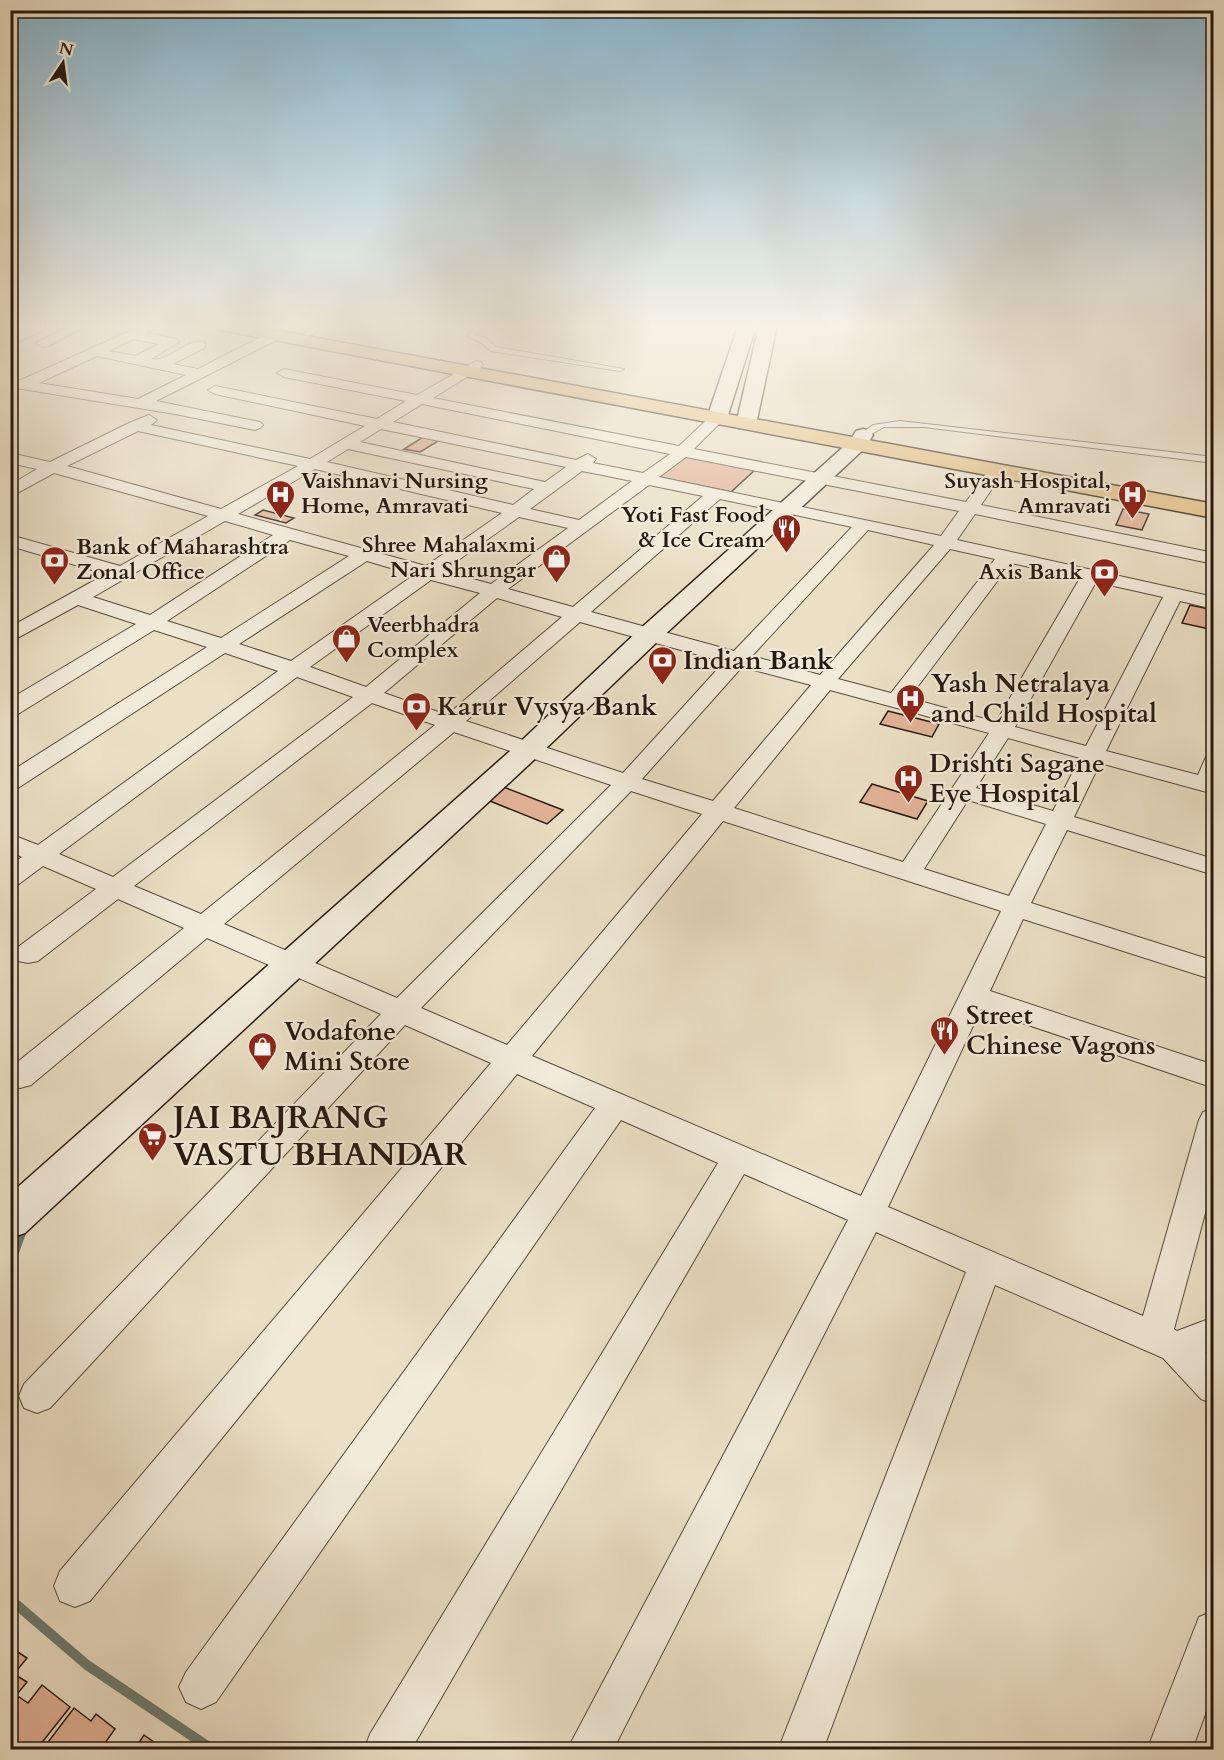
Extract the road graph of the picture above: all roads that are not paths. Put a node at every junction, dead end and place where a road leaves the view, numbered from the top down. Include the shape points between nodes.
1 (168, 408) edge
2 (302, 408) edge
3 (406, 408) edge
4 (454, 408) edge
5 (687, 408) edge
6 (721, 408) edge
7 (750, 408) edge
8 (174, 409) junction
9 (719, 414) junction
10 (747, 420) junction
11 (379, 424) junction
12 (255, 425) dead end
13 (134, 426) junction
14 (616, 440) junction
15 (860, 440) junction
16 (345, 444) junction
17 (681, 453) junction
18 (10, 458) edge
19 (1214, 460) edge
20 (313, 464) junction
21 (580, 464) junction
22 (52, 467) junction
23 (996, 471) junction
24 (647, 478) junction
25 (818, 479) junction
26 (547, 487) junction
27 (10, 492) edge
28 (717, 493) junction
29 (1214, 500) edge
30 (972, 508) junction
31 (788, 509) junction
32 (1214, 510) edge
33 (514, 511) junction
34 (222, 514) junction
35 (864, 524) junction
36 (582, 526) junction
37 (288, 533) junction
38 (10, 540) edge
39 (946, 542) junction
40 (364, 555) junction
41 (1007, 556) junction
42 (1214, 559) edge
43 (121, 572) junction
44 (428, 573) junction
45 (1091, 575) junction
46 (494, 591) junction
47 (1174, 594) junction
48 (76, 598) junction
49 (1214, 603) edge
50 (578, 615) junction
51 (153, 622) junction
52 (649, 635) junction
53 (10, 636) edge
54 (224, 646) junction
55 (738, 659) junction
56 (294, 669) junction
57 (825, 682) junction
58 (369, 694) junction
59 (896, 701) junction
60 (10, 709) edge
61 (451, 723) junction
62 (1002, 730) junction
63 (528, 750) junction
64 (1092, 754) junction
65 (1214, 762) edge
66 (627, 782) junction
67 (10, 783) edge
68 (1210, 786) edge
69 (962, 791) junction
70 (718, 811) junction
71 (1059, 820) junction
72 (10, 842) edge
73 (41, 856) junction
74 (1214, 867) edge
75 (909, 873) junction
76 (10, 878) edge
77 (116, 888) junction
78 (1016, 907) junction
79 (204, 926) junction
80 (28, 954) dead end
81 (293, 965) junction
82 (1214, 971) edge
83 (973, 996) junction
84 (401, 1011) junction
85 (513, 1059) junction
86 (20, 1077) dead end
87 (1214, 1077) edge
88 (615, 1104) junction
89 (1214, 1120) edge
90 (738, 1157) junction
91 (869, 1213) junction
92 (10, 1220) edge
93 (986, 1264) junction
94 (1214, 1333) edge
95 (1165, 1342) junction
96 (1214, 1387) edge
97 (37, 1396) dead end
98 (75, 1586) dead end
99 (1214, 1632) edge
100 (201, 1687) dead end
101 (386, 1749) edge
102 (589, 1749) edge
103 (800, 1749) edge
104 (1169, 1749) edge

1 - 8 street
2 - 11 street
3 - 11 street
4 - 14 street
5 - 9 main road
6 - 9 street
7 - 10 street
8 - 12 street
8 - 13 street
9 - 10 main road
9 - 17 street
10 - 15 main road
11 - 16 street
11 - 21 street
13 - 20 street
13 - 22 street
14 - 17 street
14 - 21 street
15 - 19 lane via 867,430 883,424 924,425
15 - 23 main road
15 - 25 street
15 - 29 main road
16 - 20 street
16 - 26 street
17 - 24 street
17 - 25 street
18 - 22 street
20 - 33 street
20 - 34 street
21 - 24 street
21 - 26 street
22 - 27 street
22 - 34 street
23 - 30 street
23 - 32 main road
24 - 28 street
24 - 36 street
25 - 30 street
25 - 31 street
26 - 33 street
28 - 31 street
28 - 50 street
30 - 39 street
30 - 42 street
31 - 35 street
31 - 52 street
33 - 36 street
33 - 44 street
34 - 37 street
34 - 43 street
35 - 39 street
35 - 55 street
36 - 46 street
37 - 40 street
37 - 51 street
38 - 43 street
39 - 41 street
39 - 57 street
40 - 44 street
40 - 54 street
41 - 45 street
41 - 59 street
43 - 48 street
44 - 46 street
44 - 56 street
45 - 47 street
45 - 62 street
46 - 50 street
46 - 58 street
47 - 49 street
47 - 64 street
48 - 51 street
48 - 53 street
50 - 52 street
50 - 61 street
51 - 54 street
51 - 60 street
52 - 55 street
52 - 63 street
54 - 56 street
54 - 67 street
55 - 57 street
55 - 66 street
56 - 58 street
56 - 73 street
57 - 59 street
57 - 70 street
58 - 61 street
58 - 77 street
59 - 62 street
61 - 63 street
61 - 79 street
62 - 64 street
62 - 69 street
63 - 66 street
63 - 81 street
64 - 68 street
64 - 71 street
65 - 68 street
66 - 70 street
66 - 84 street
69 - 71 street
69 - 75 street
70 - 75 street
70 - 85 street
71 - 74 street
71 - 78 street
72 - 73 street
73 - 76 street
73 - 77 street
75 - 78 street
77 - 79 street
77 - 80 street
78 - 82 street
78 - 83 street
79 - 81 street
79 - 86 street
81 - 84 street
81 - 92 street
83 - 87 street
83 - 91 street
84 - 85 street
84 - 97 street
85 - 88 street
85 - 98 street
88 - 90 street
88 - 100 street
89 - 95 street
90 - 91 street
90 - 101 street
91 - 93 street
91 - 102 street
93 - 95 street
93 - 103 street
94 - 95 street
95 - 96 street
99 - 104 street

